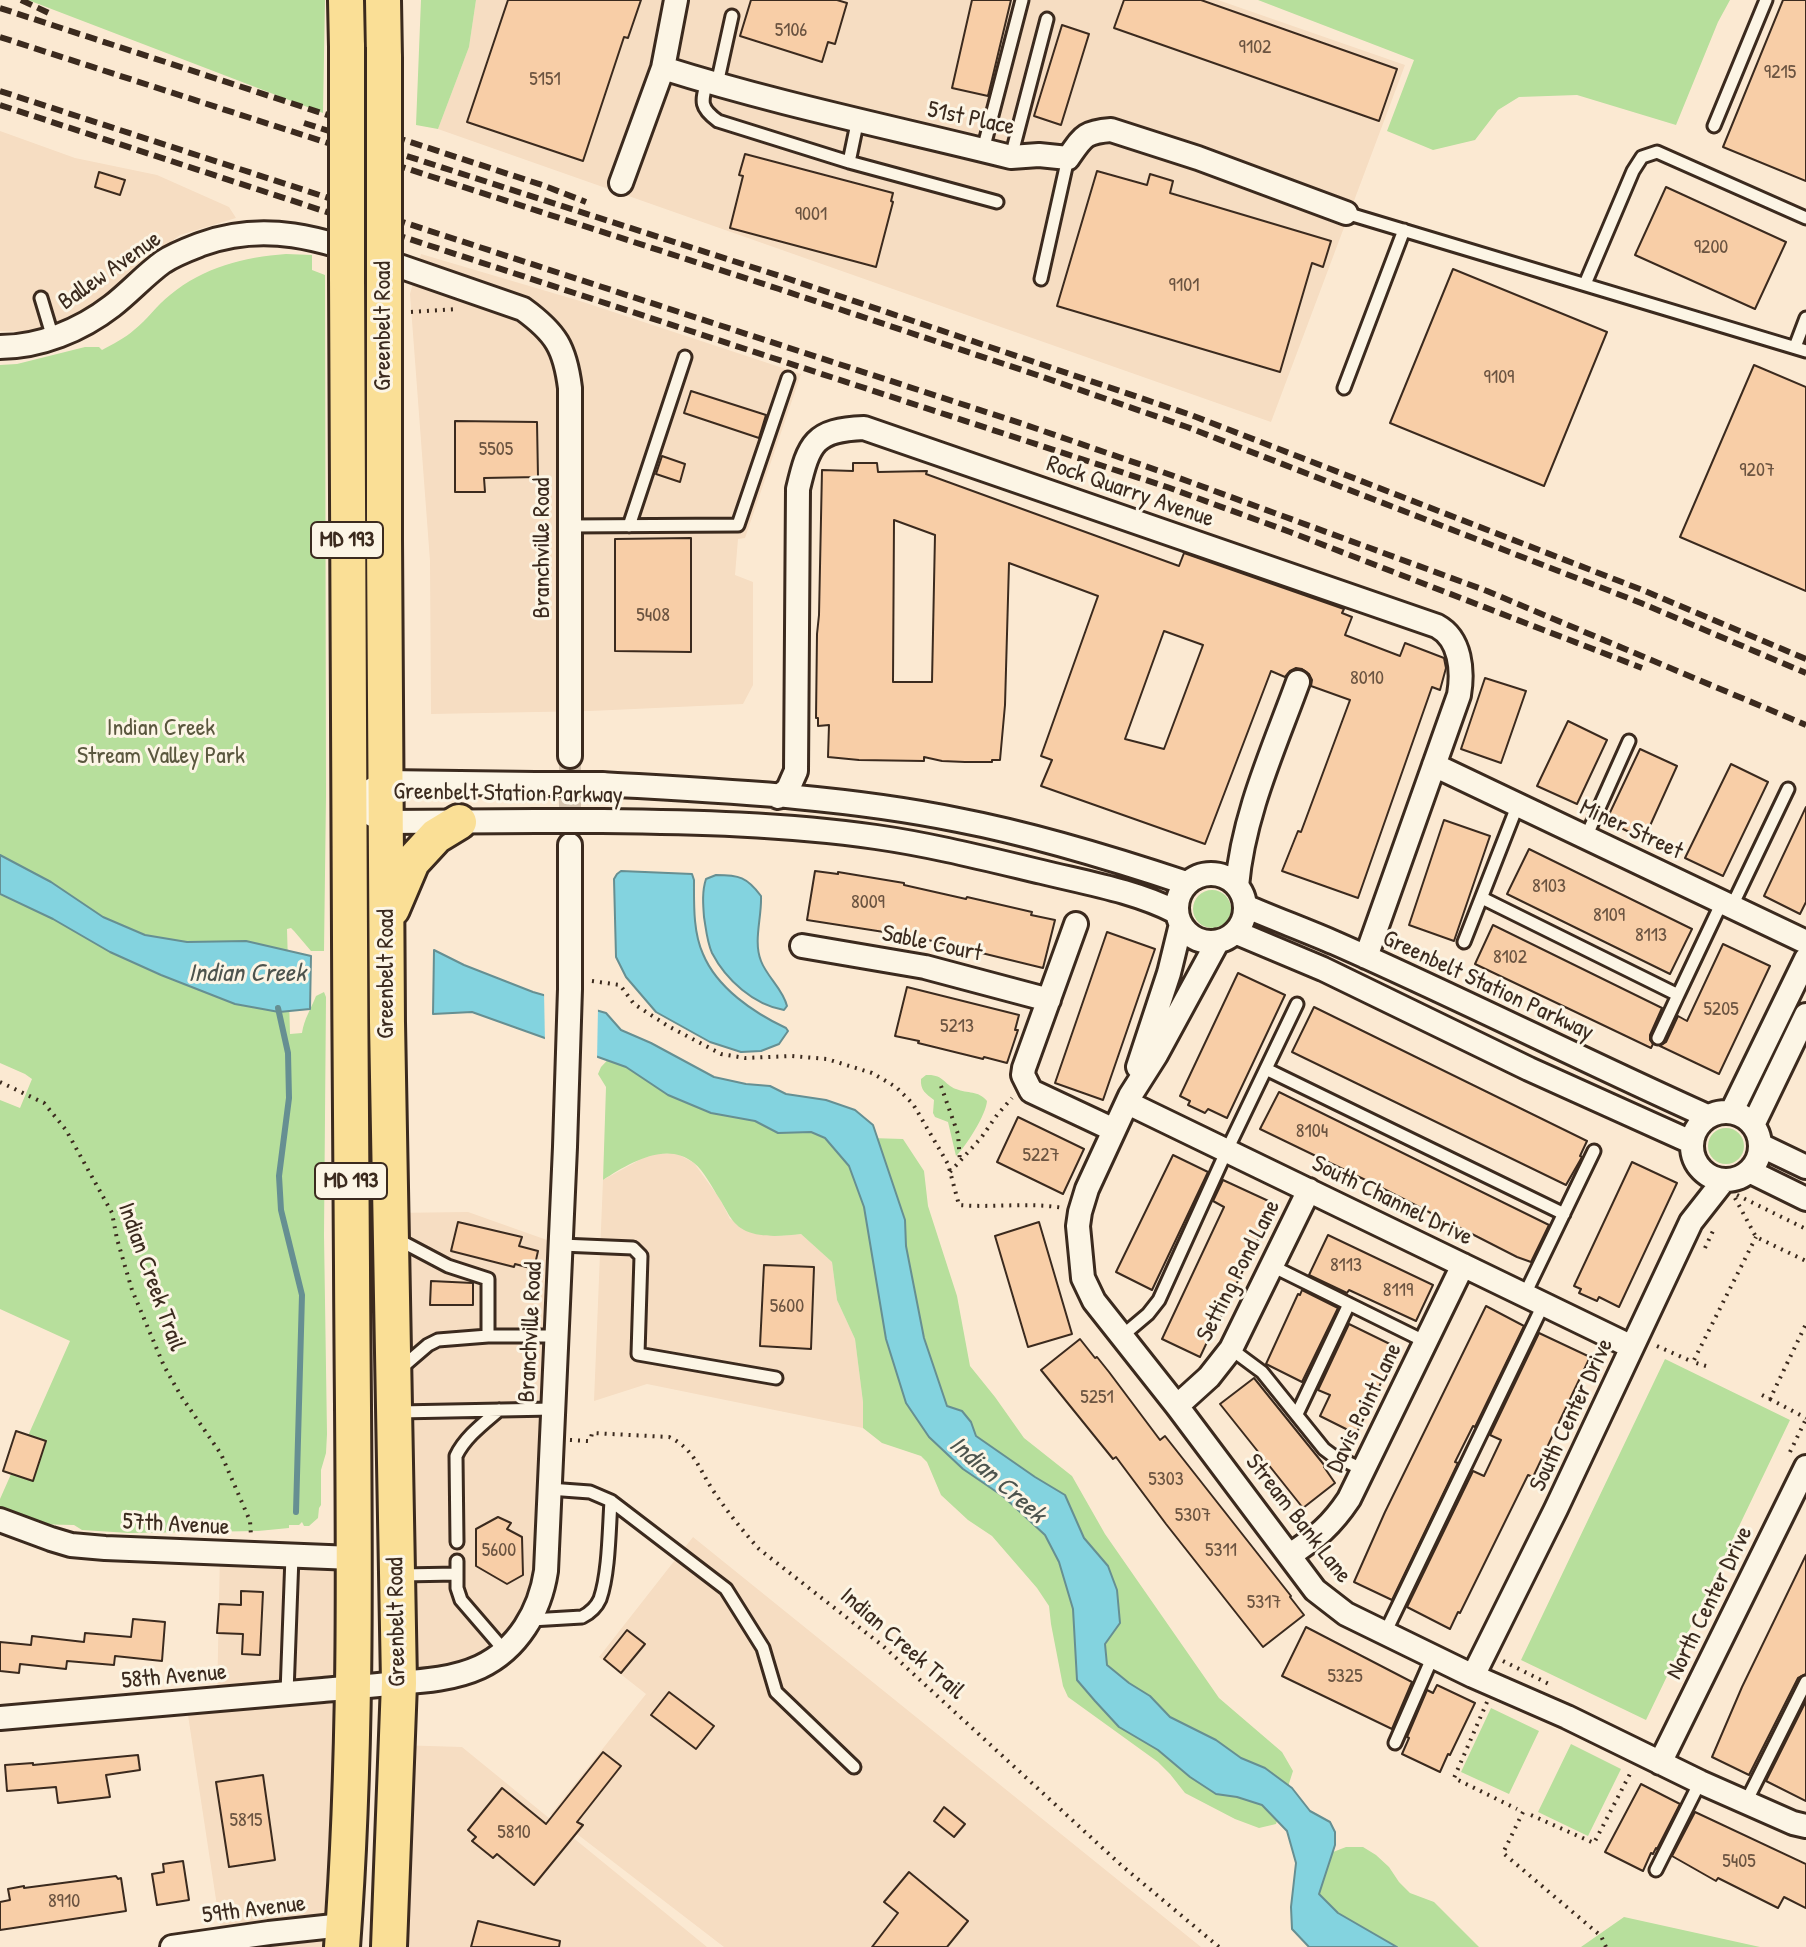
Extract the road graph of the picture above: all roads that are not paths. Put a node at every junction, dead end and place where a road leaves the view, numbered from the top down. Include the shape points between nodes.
1 (346, 0) edge
2 (383, 0) edge
3 (676, 0) edge
4 (1022, 0) edge
5 (1766, 0) edge
6 (732, 16) dead end
7 (1047, 19) dead end
8 (663, 68) junction
9 (712, 83) junction
10 (858, 119) junction
11 (1714, 126) dead end
12 (983, 150) junction
13 (1011, 157) junction
14 (1068, 158) junction
15 (849, 162) junction
16 (621, 183) dead end
17 (997, 202) dead end
18 (1346, 213) joint
19 (1806, 218) edge
20 (1404, 230) junction
21 (1041, 279) dead end
22 (1585, 284) junction
23 (41, 298) dead end
24 (1806, 318) edge
25 (53, 338) junction
26 (559, 342) joint
27 (0, 347) edge
28 (1800, 349) edge
29 (685, 357) dead end
30 (788, 378) dead end
31 (1344, 388) dead end
32 (569, 526) junction
33 (629, 526) junction
34 (1298, 682) dead end
35 (1629, 741) dead end
36 (570, 756) tunnel mouth
37 (1434, 765) junction
38 (385, 782) junction
39 (1788, 789) dead end
40 (778, 797) junction
41 (349, 803) junction
42 (1518, 804) junction
43 (386, 822) junction
44 (459, 822) junction
45 (1245, 828) junction
46 (1586, 837) junction
47 (570, 845) tunnel mouth
48 (1212, 873) junction
49 (1186, 883) junction
50 (1241, 896) junction
51 (1482, 898) junction
52 (1727, 904) junction
53 (1178, 918) junction
54 (387, 921) junction
55 (1076, 924) dead end
56 (1226, 936) junction
57 (1464, 942) dead end
58 (1806, 942) edge
59 (802, 946) dead end
60 (1366, 957) junction
61 (1806, 959) edge
62 (1678, 995) junction
63 (1049, 1000) junction
64 (1297, 1004) dead end
65 (1806, 1015) edge
66 (1658, 1038) dead end
67 (1266, 1069) junction
68 (1129, 1099) junction
69 (1732, 1111) junction
70 (1707, 1116) junction
71 (1114, 1130) junction
72 (1757, 1135) junction
73 (1691, 1142) junction
74 (1227, 1150) junction
75 (1594, 1151) dead end
76 (1806, 1167) edge
77 (1749, 1171) junction
78 (1309, 1190) junction
79 (1728, 1191) junction
80 (1806, 1199) edge
81 (1564, 1214) junction
82 (391, 1236) junction
83 (561, 1245) junction
84 (1463, 1265) junction
85 (1272, 1266) junction
86 (1534, 1299) junction
87 (1349, 1304) junction
88 (488, 1336) junction
89 (557, 1336) junction
90 (1122, 1336) junction
91 (1426, 1342) junction
92 (1632, 1347) junction
93 (1231, 1349) junction
94 (393, 1374) junction
95 (776, 1378) dead end
96 (1177, 1406) junction
97 (553, 1409) junction
98 (499, 1410) junction
99 (394, 1412) junction
100 (1297, 1414) junction
101 (1796, 1465) edge
102 (1364, 1470) junction
103 (549, 1489) junction
104 (611, 1501) junction
105 (0, 1520) edge
106 (457, 1542) dead end
107 (1290, 1555) junction
108 (292, 1556) junction
109 (353, 1558) junction
110 (457, 1561) dead end
111 (457, 1574) junction
112 (397, 1575) junction
113 (530, 1621) junction
114 (1385, 1633) junction
115 (504, 1650) junction
116 (1433, 1656) junction
117 (1473, 1676) junction
118 (1806, 1682) edge
119 (399, 1683) junction
120 (352, 1688) junction
121 (287, 1693) junction
122 (0, 1718) edge
123 (1395, 1743) dead end
124 (1650, 1758) junction
125 (854, 1767) dead end
126 (1700, 1782) junction
127 (1746, 1802) junction
128 (1806, 1826) edge
129 (1656, 1870) dead end
130 (342, 1936) edge
131 (172, 1947) edge
132 (389, 1947) edge

1 - 41 main road, Greenbelt Road / MD 193, bridge
2 - 38 main road, Greenbelt Road / MD 193, bridge
3 - 8 street
4 - 12 lane
5 - 11 lane
6 - 9 lane
7 - 13 lane
8 - 9 street, 51st Place
8 - 16 street
9 - 10 street, 51st Place
9 - 15 lane via 703,105 718,121
10 - 12 street, 51st Place
10 - 15 lane
12 - 13 street, 51st Place
13 - 14 street, 51st Place
14 - 18 street via 1084,136 1111,130
14 - 21 lane
15 - 17 lane
18 - 20 lane
19 - 22 lane via 1657,152 1642,157 1633,171
20 - 22 lane
20 - 31 lane
22 - 28 lane
23 - 25 lane
24 - 28 lane
25 - 26 street, Ballew Avenue via 112,306 171,257 212,240 256,232 325,241 523,309
25 - 27 street, Ballew Avenue
26 - 32 street, Branchville Road via 570,388
29 - 33 lane
30 - 33 lane via 738,525
32 - 33 lane
32 - 36 street, Branchville Road
34 - 45 street
35 - 46 lane
37 - 40 street, Rock Quarry Avenue via 1462,677 1455,644 1446,630 864,428 843,429 812,445 798,489 796,771
37 - 42 street, Miner Street
37 - 60 street, Rock Quarry Avenue
38 - 40 street, Greenbelt Station Parkway, bridge via 602,784
38 - 41 street, Greenbelt Station Parkway
38 - 43 main road, Greenbelt Road / MD 193
39 - 52 lane
40 - 49 street, Greenbelt Station Parkway via 957,819 1089,851
41 - 43 street, Greenbelt Station Parkway
41 - 109 main road, Greenbelt Road / MD 193
42 - 46 street, Miner Street
42 - 51 lane
43 - 44 street, Greenbelt Station Parkway
43 - 54 main road, Greenbelt Road / MD 193
44 - 53 street, Greenbelt Station Parkway, bridge via 730,824 878,837 1134,895
44 - 54 main road via 436,836 412,862
45 - 48 street
45 - 50 street via 1239,858
46 - 52 street, Miner Street
47 - 83 street, Branchville Road
48 - 49 street
48 - 50 street via 1226,877
49 - 53 street via 1178,897
50 - 56 street via 1243,920
50 - 60 street, Greenbelt Station Parkway
51 - 57 lane
51 - 62 lane
52 - 58 street, Miner Street
52 - 62 lane
53 - 56 street via 1199,940
53 - 68 street, Stream Bank Lane via 1169,973
54 - 82 main road, Greenbelt Road / MD 193
55 - 63 street
56 - 68 street, Stream Bank Lane
56 - 73 street via 1323,969
59 - 63 street, Sable Court via 925,967
60 - 70 street, Greenbelt Station Parkway
61 - 69 street
62 - 66 lane
63 - 71 street via 1024,1068 1027,1085
64 - 67 lane
65 - 72 street
67 - 74 lane
67 - 81 lane
68 - 71 street, Stream Bank Lane
68 - 74 street, South Channel Drive
69 - 70 street
69 - 72 street via 1749,1120
70 - 73 street
71 - 90 street, Stream Bank Lane via 1080,1212 1079,1251 1094,1301
72 - 76 street
72 - 77 street via 1758,1159
73 - 79 street via 1702,1171
74 - 78 street, South Channel Drive
74 - 90 lane via 1159,1300
75 - 81 lane
77 - 79 street
77 - 80 street
78 - 84 street, South Channel Drive
78 - 85 street, Setting Pond Lane
79 - 92 street, South Center Drive via 1691,1222
81 - 86 lane
82 - 88 lane via 448,1266 488,1279
82 - 94 main road, Greenbelt Road / MD 193
83 - 89 street, Branchville Road
83 - 95 lane via 633,1248 641,1256 638,1354
84 - 86 street, South Channel Drive
84 - 91 street, Davis Point Lane
85 - 87 lane
85 - 93 street, Setting Pond Lane
86 - 92 street, South Channel Drive
86 - 114 lane
87 - 91 lane
87 - 100 lane
88 - 89 lane
88 - 94 lane via 438,1340
89 - 97 street, Branchville Road
90 - 96 street, Stream Bank Lane
91 - 102 street, Davis Point Lane
92 - 117 street, South Center Drive
93 - 96 street, Setting Pond Lane
93 - 100 lane via 1262,1372
94 - 99 main road, Greenbelt Road / MD 193
96 - 107 street, Stream Bank Lane
97 - 98 lane
97 - 103 street, Branchville Road
98 - 99 lane
98 - 106 lane via 456,1456
99 - 112 main road, Greenbelt Road / MD 193
100 - 102 lane via 1327,1453
101 - 124 street, North Center Drive
102 - 107 street, Davis Point Lane via 1335,1521
103 - 104 lane via 595,1493
103 - 113 street, Branchville Road via 543,1588
104 - 113 lane via 603,1586 595,1608 582,1617
104 - 125 lane via 726,1589 763,1648 776,1692
105 - 108 street, 57th Avenue via 71,1545
107 - 114 street, Stream Bank Lane via 1329,1603
108 - 109 street, 57th Avenue
108 - 121 lane
109 - 120 main road, Greenbelt Road / MD 193
110 - 111 lane
111 - 112 lane
111 - 115 lane via 461,1600
112 - 119 main road, Greenbelt Road / MD 193
113 - 115 street, Branchville Road
114 - 116 street, Stream Bank Lane
115 - 119 street, Branchville Road via 469,1671
116 - 117 street, Stream Bank Lane
116 - 123 lane
117 - 124 street, Stream Bank Lane
118 - 127 lane
119 - 120 street, Branchville Road
119 - 132 main road, Greenbelt Road / MD 193
120 - 121 street, 58th Avenue
120 - 130 main road, Greenbelt Road / MD 193
121 - 122 street, 58th Avenue
124 - 126 street, Stream Bank Lane
126 - 127 street, Stream Bank Lane
126 - 129 lane
127 - 128 street, Stream Bank Lane
130 - 131 street, 59th Avenue via 269,1933

